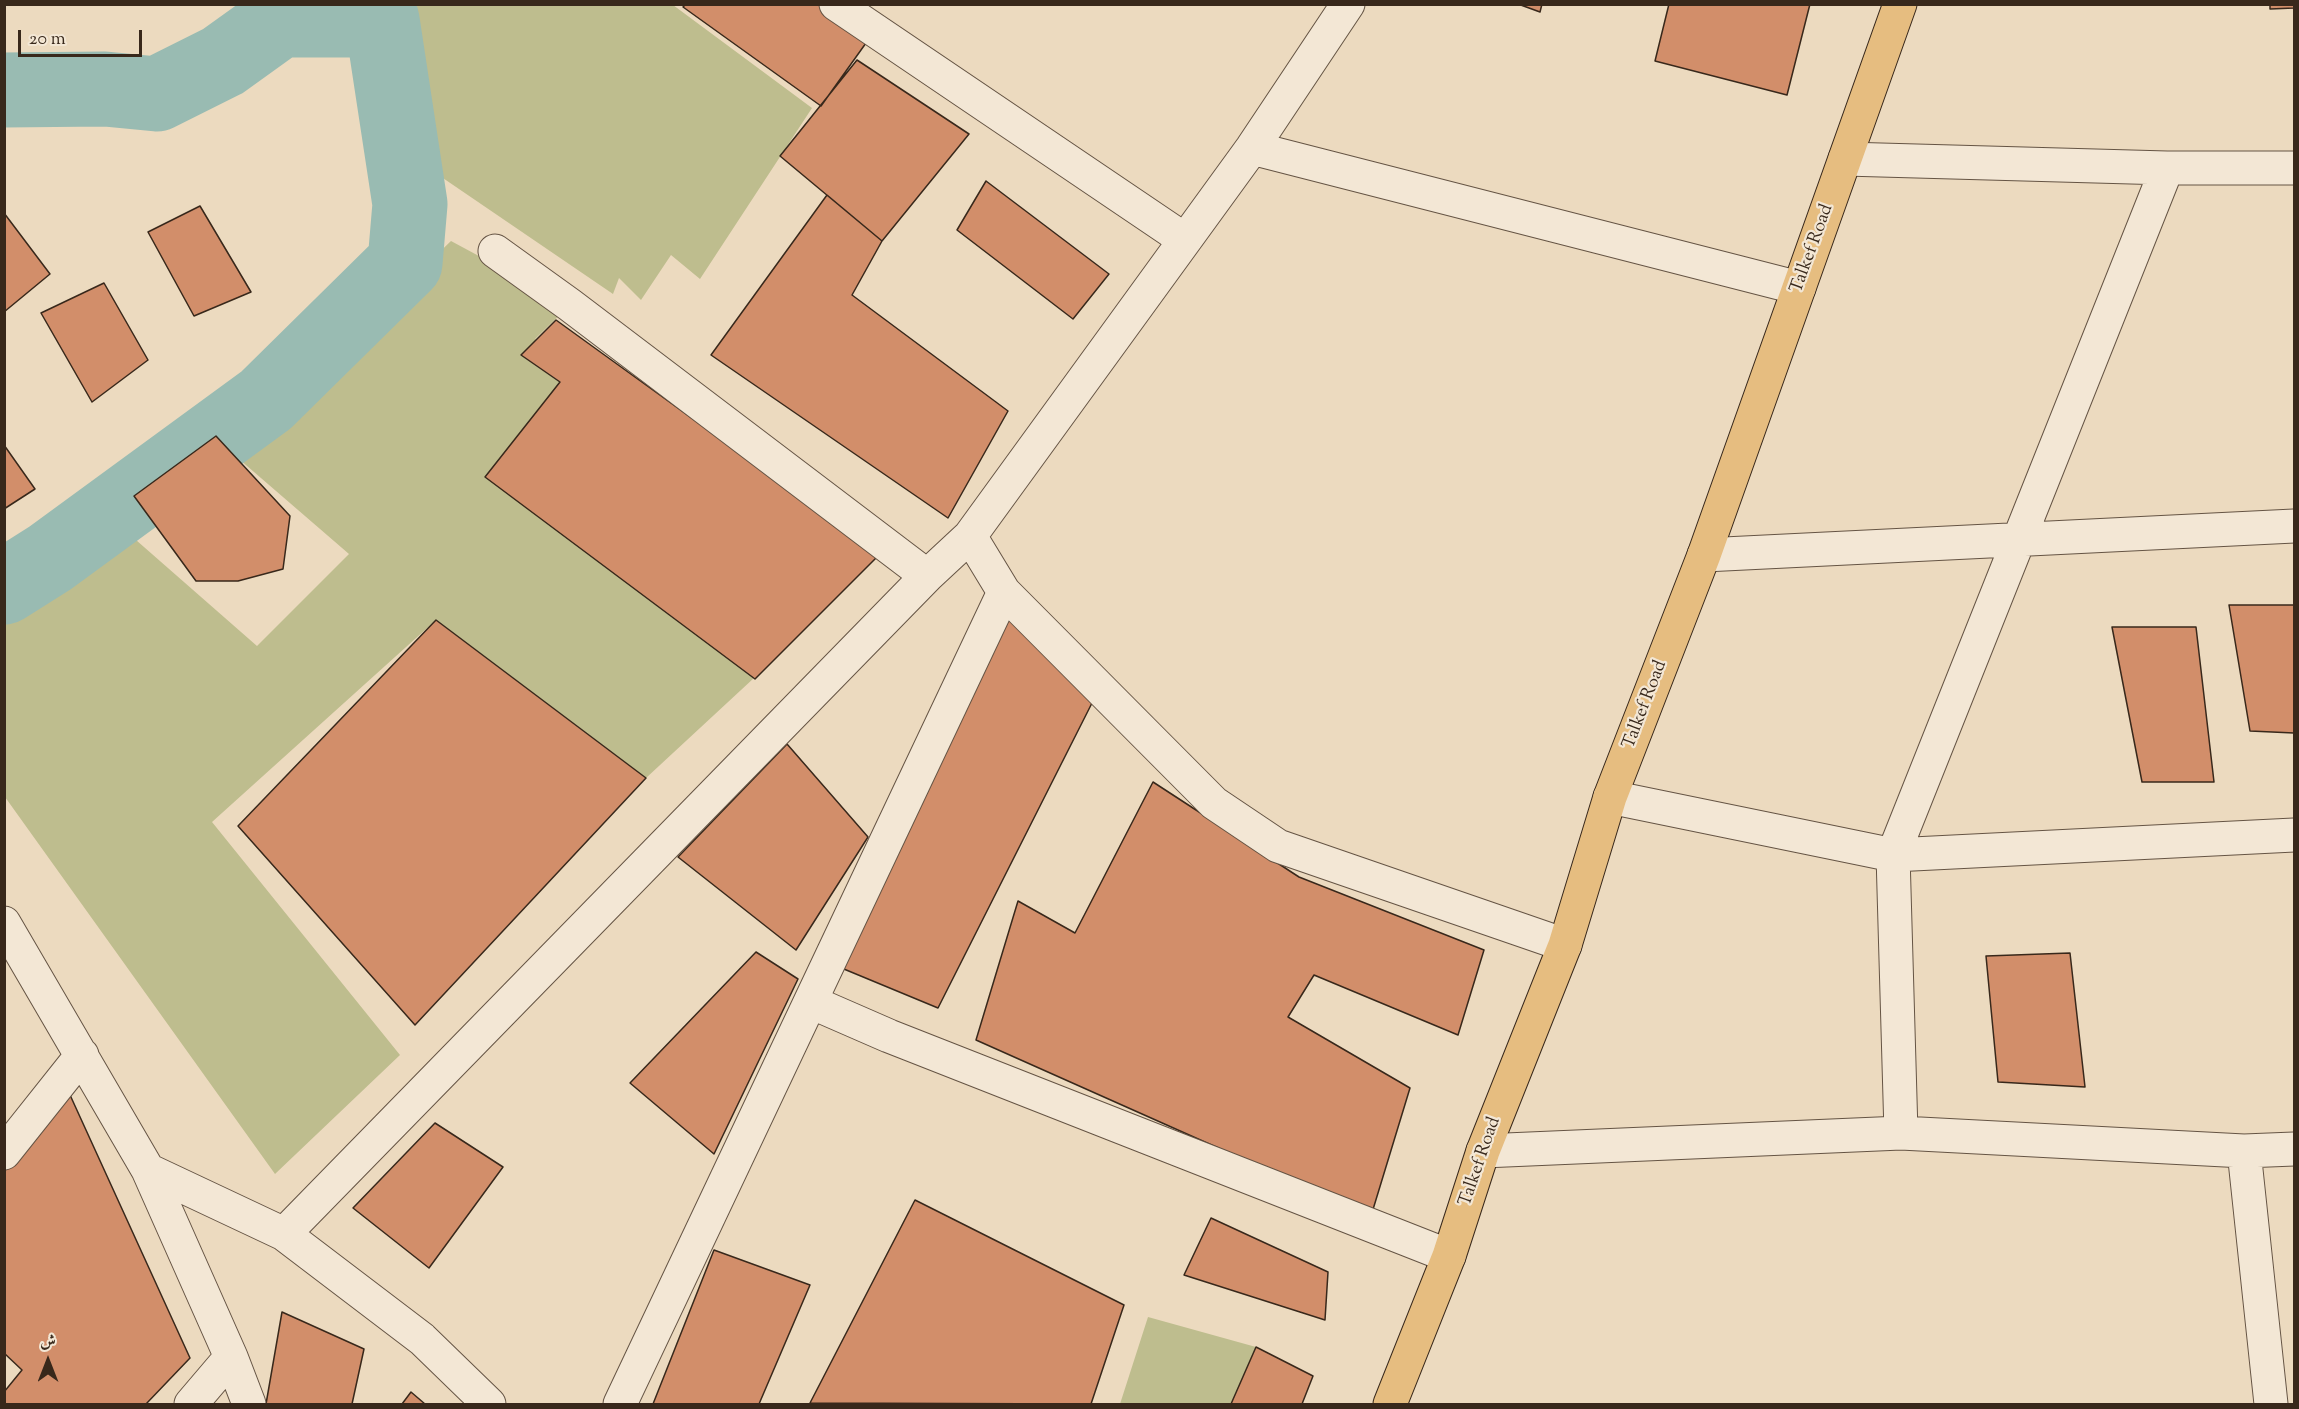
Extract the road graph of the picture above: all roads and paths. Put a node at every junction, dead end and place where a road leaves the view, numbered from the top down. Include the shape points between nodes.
1 (837, 4) edge
2 (1348, 4) edge
3 (1900, 4) edge
4 (1252, 148) junction
5 (1845, 159) junction
6 (2167, 168) junction
7 (2295, 168) edge
8 (1185, 240) junction
9 (495, 251) dead end
10 (1799, 288) junction
11 (2295, 526) edge
12 (970, 536) junction
13 (2018, 539) junction
14 (1704, 555) junction
15 (927, 576) junction
16 (1004, 592) junction
17 (1610, 797) junction
18 (2295, 835) edge
19 (1893, 855) junction
20 (4, 923) edge
21 (1565, 945) junction
22 (811, 1002) junction
23 (82, 1055) junction
24 (1901, 1133) junction
25 (2295, 1149) edge
26 (1483, 1151) junction
27 (2244, 1151) junction
28 (4, 1153) edge
29 (148, 1170) junction
30 (284, 1234) junction
31 (1449, 1256) junction
32 (231, 1357) junction
33 (191, 1404) edge
34 (249, 1404) edge
35 (489, 1404) edge
36 (620, 1404) edge
37 (1390, 1404) edge
38 (2271, 1404) edge

1 - 8 street
2 - 4 street
3 - 5 main road, Talkef Road
4 - 8 street
4 - 10 street
5 - 6 street
5 - 10 main road, Talkef Road
6 - 7 street
6 - 13 street
8 - 12 street
9 - 15 street
10 - 14 main road, Talkef Road
11 - 13 street
12 - 15 street
12 - 16 street
13 - 14 street
13 - 19 street
14 - 17 main road, Talkef Road
15 - 30 street
16 - 21 street via 1214,803 1278,846
16 - 22 street
17 - 19 street
17 - 21 main road, Talkef Road
18 - 19 street
19 - 24 street
20 - 23 street
21 - 26 main road, Talkef Road
22 - 31 street
22 - 36 street
23 - 28 street
23 - 29 street
24 - 26 street
24 - 27 street
25 - 27 street
26 - 31 main road, Talkef Road
27 - 38 street
29 - 30 street
29 - 32 street
30 - 35 street via 422,1338
31 - 37 main road, Talkef Road
32 - 33 street
32 - 34 street

